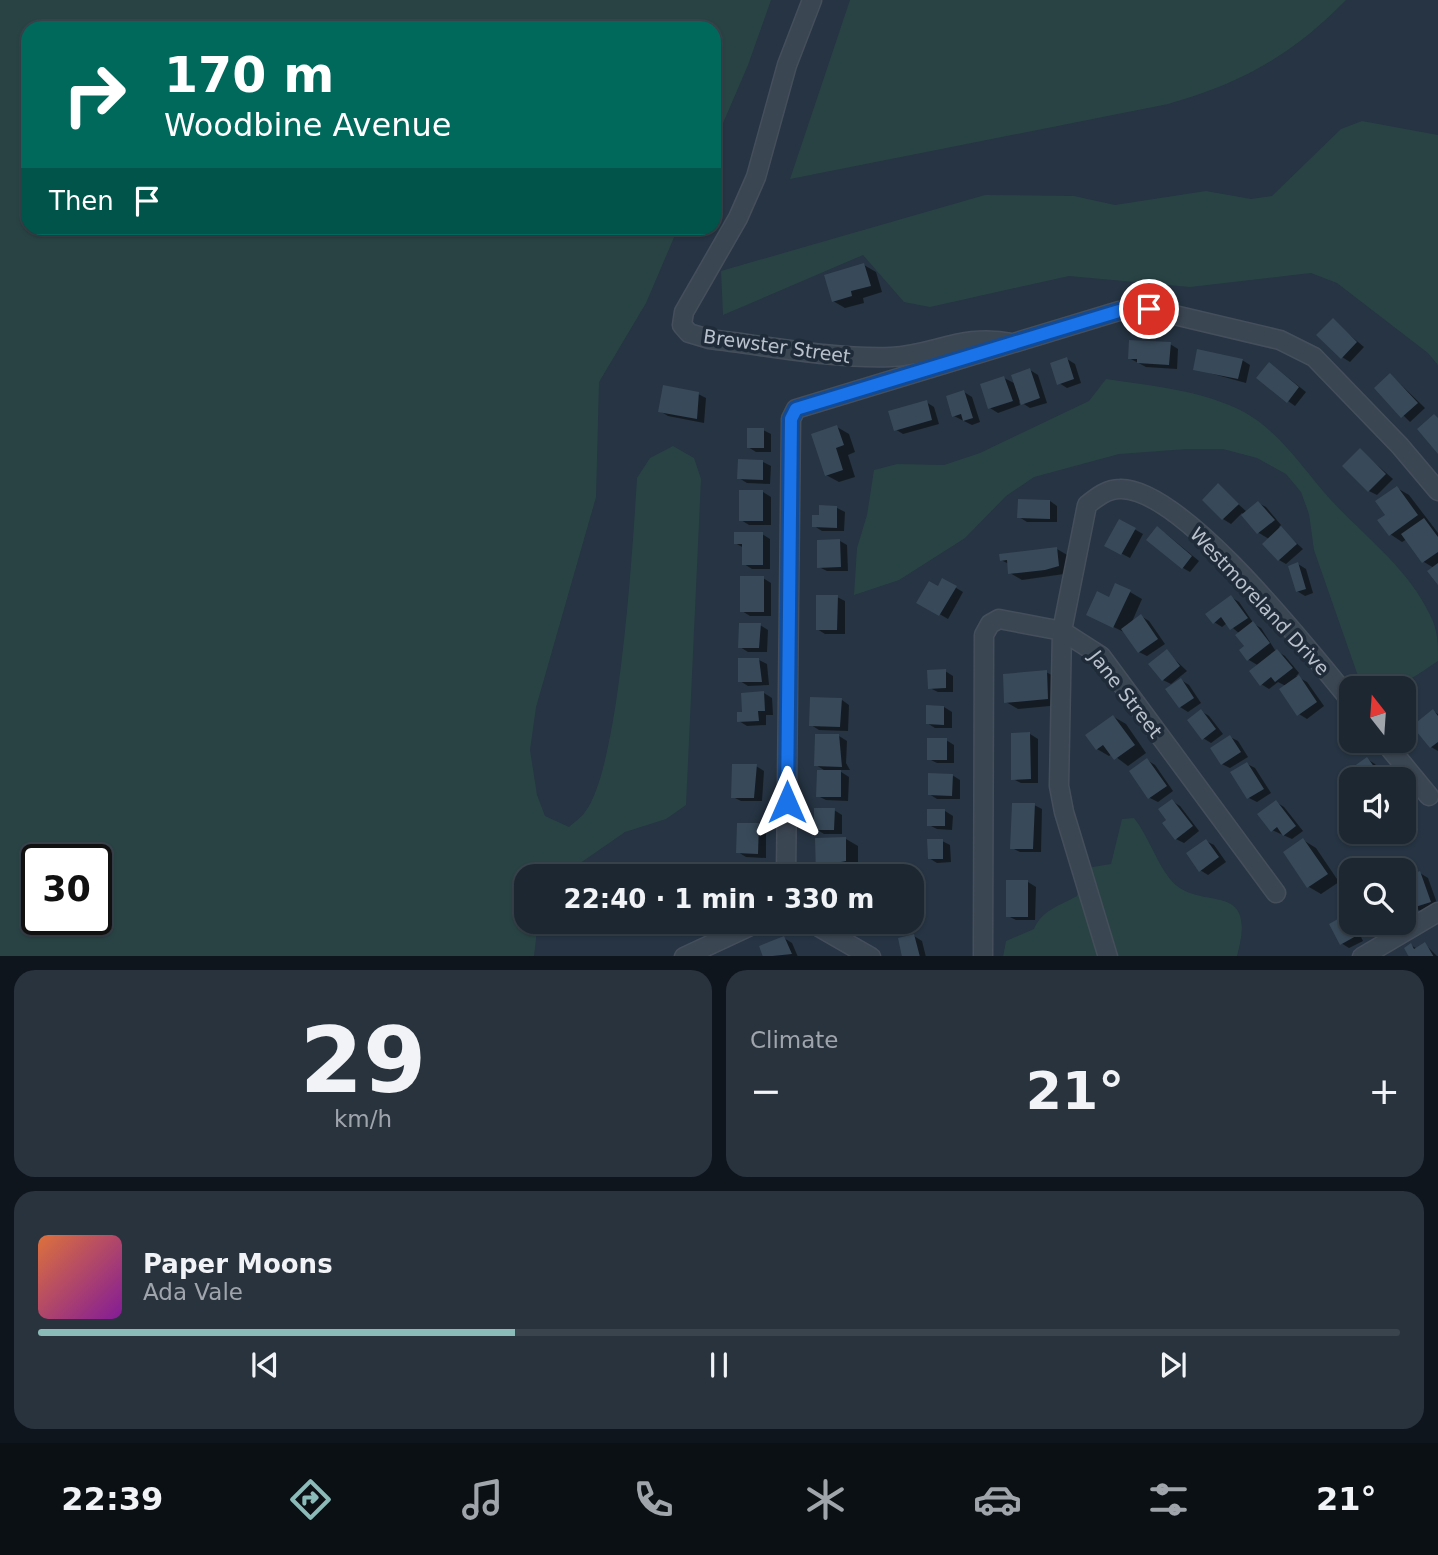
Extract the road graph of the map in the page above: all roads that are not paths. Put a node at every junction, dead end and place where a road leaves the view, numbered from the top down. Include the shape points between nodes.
1 (812, 0) edge
2 (1015, 343) junction
3 (1438, 491) edge
4 (1062, 631) junction
5 (1339, 687) edge
6 (1394, 753) edge
7 (1429, 796) dead end
8 (786, 864) edge
9 (1276, 893) dead end
10 (1438, 912) edge
11 (733, 934) edge
12 (831, 934) edge
13 (686, 956) edge
14 (869, 956) edge
15 (983, 956) edge
16 (1108, 956) edge
17 (1364, 956) edge

1 - 2 street, Brewster Street via 787,65 757,177 684,312 682,325 689,333 709,339 857,357 894,356 988,338
2 - 3 street via 1119,311 1149,309 1280,340 1314,358
2 - 8 street via 796,409 791,419
4 - 5 street, Westmoreland Drive via 1087,505 1122,489 1145,495 1178,514 1213,544
4 - 9 street, Jane Street via 1101,656
4 - 15 street, Jane Street via 999,619 984,635
4 - 16 street, Westmoreland Drive via 1059,786
6 - 7 street
10 - 17 street
11 - 13 street
12 - 14 street

